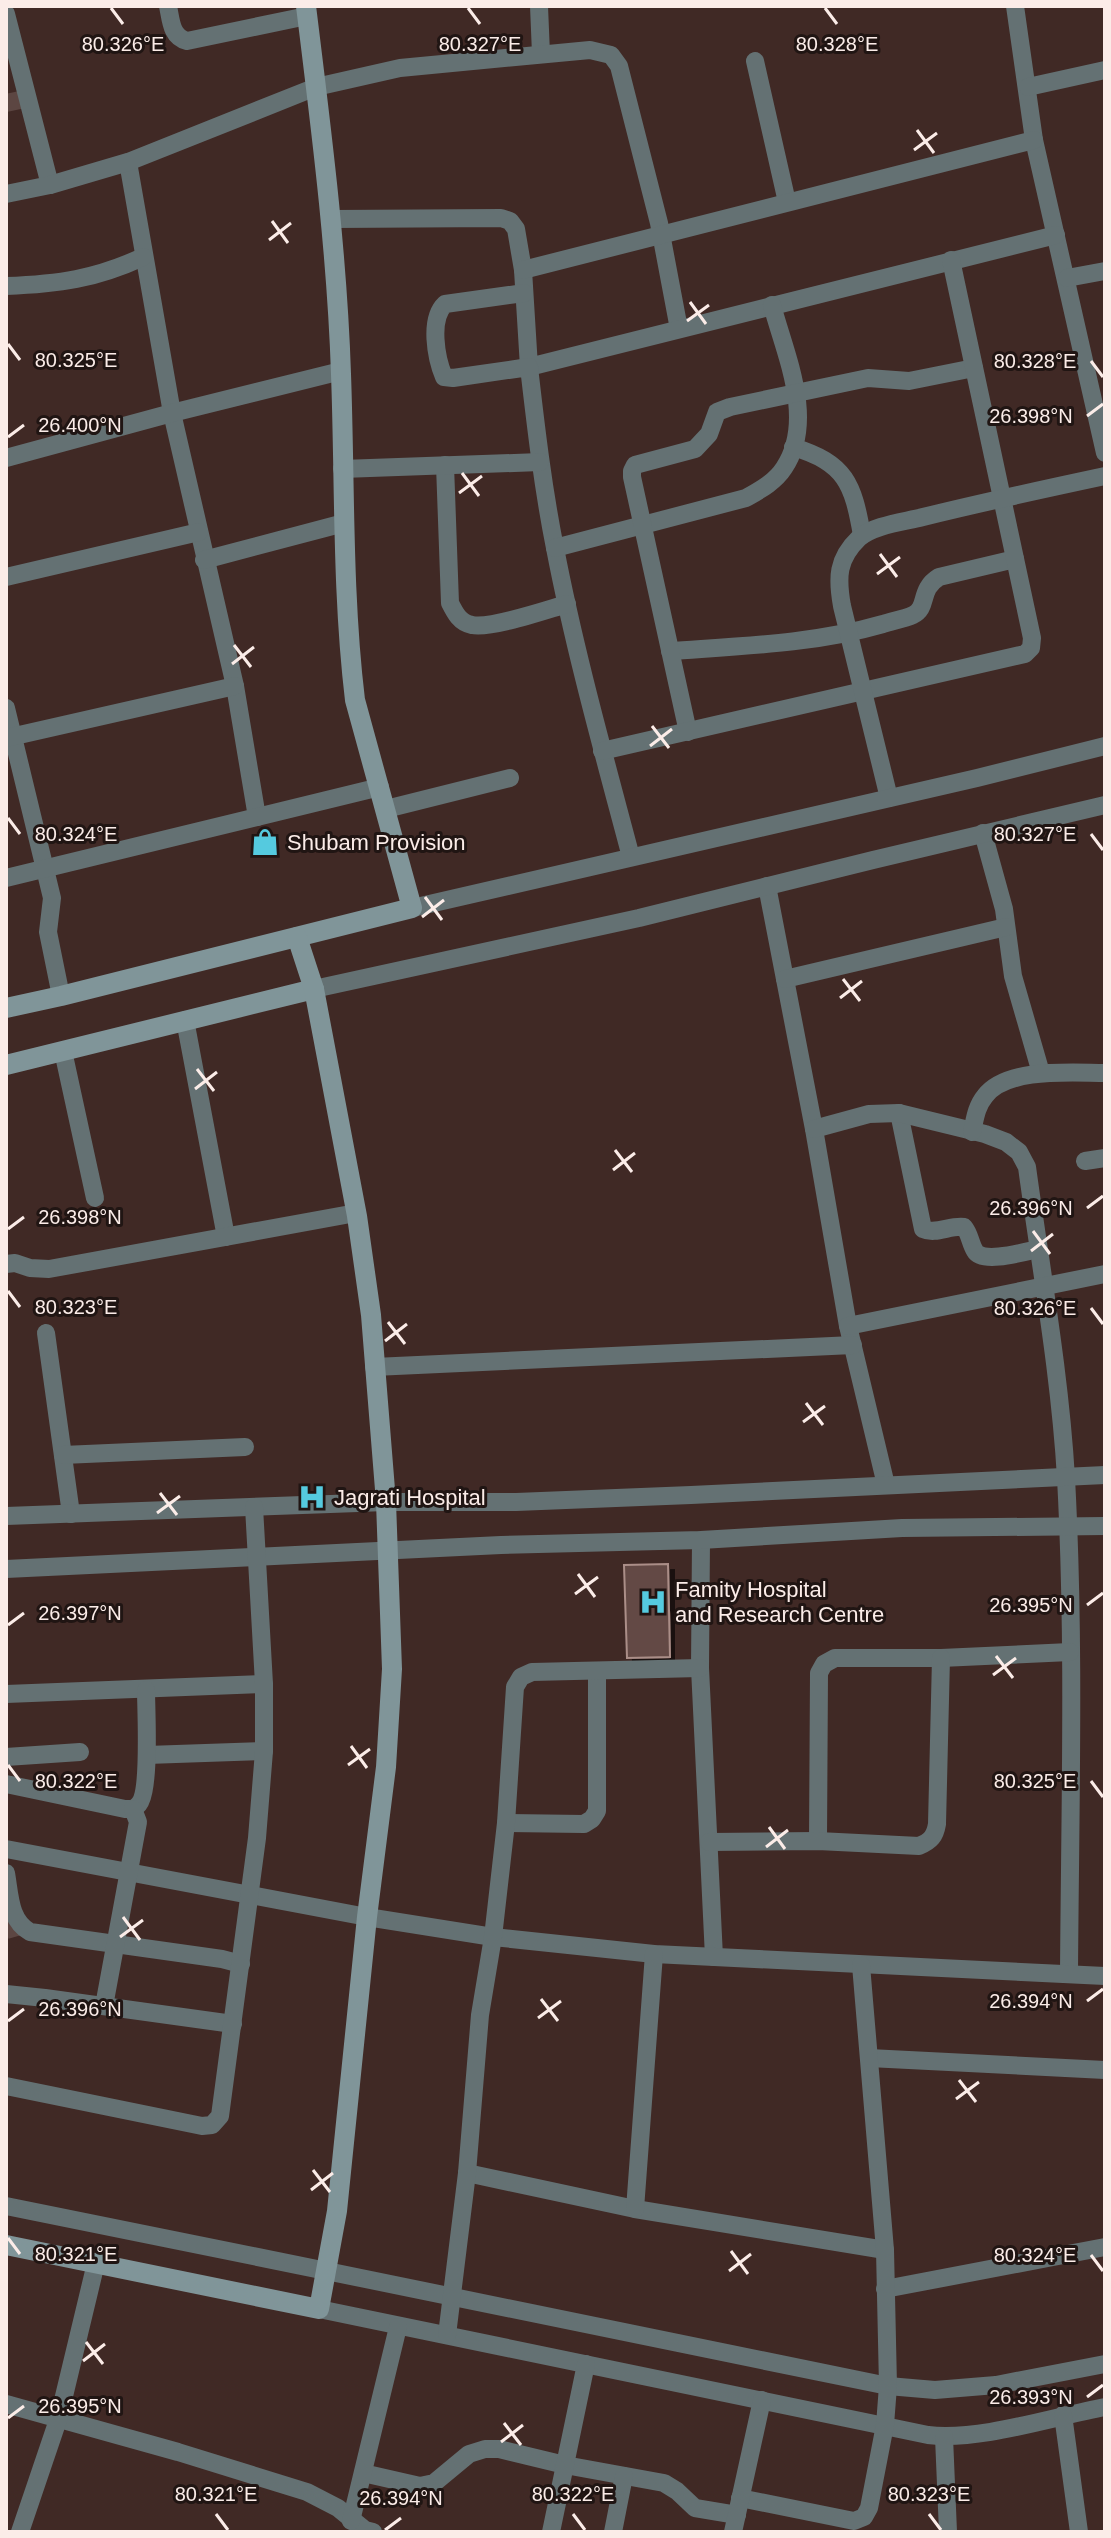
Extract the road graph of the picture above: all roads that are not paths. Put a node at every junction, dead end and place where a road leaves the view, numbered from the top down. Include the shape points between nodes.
1 (168, 6) edge
2 (539, 6) edge
3 (1015, 6) edge
4 (306, 11) edge
5 (6, 14) edge
6 (541, 54) junction
7 (755, 61) dead end
8 (1105, 70) edge
9 (316, 87) junction
10 (1028, 87) junction
11 (1034, 140) junction
12 (128, 162) junction
13 (50, 185) junction
14 (6, 194) edge
15 (787, 202) junction
16 (332, 219) junction
17 (1056, 235) junction
18 (660, 236) junction
19 (143, 257) junction
20 (951, 260) junction
21 (523, 270) junction
22 (1105, 271) edge
23 (1067, 278) junction
24 (6, 286) edge
25 (524, 293) junction
26 (772, 305) junction
27 (679, 329) junction
28 (529, 367) junction
29 (974, 368) junction
30 (341, 371) junction
31 (796, 392) junction
32 (172, 413) junction
33 (1102, 423) edge
34 (793, 447) junction
35 (1105, 453) edge
36 (6, 458) edge
37 (540, 462) junction
38 (445, 465) junction
39 (342, 469) junction
40 (1105, 476) edge
41 (1003, 497) junction
42 (344, 523) junction
43 (642, 527) junction
44 (199, 532) junction
45 (862, 535) junction
46 (555, 548) junction
47 (1015, 559) junction
48 (204, 560) junction
49 (6, 577) edge
50 (567, 604) junction
51 (848, 634) junction
52 (670, 651) junction
53 (235, 686) junction
54 (863, 690) junction
55 (6, 708) edge
56 (688, 732) junction
57 (10, 737) edge
58 (1105, 746) edge
59 (602, 751) junction
60 (510, 778) dead end
61 (380, 787) junction
62 (889, 798) junction
63 (1105, 805) edge
64 (386, 809) junction
65 (257, 817) junction
66 (983, 833) junction
67 (631, 857) junction
68 (45, 869) junction
69 (6, 878) edge
70 (767, 886) junction
71 (412, 908) junction
72 (1006, 927) junction
73 (297, 937) junction
74 (785, 979) junction
75 (314, 989) junction
76 (61, 996) junction
77 (6, 1008) edge
78 (185, 1020) junction
79 (63, 1051) junction
80 (6, 1065) edge
81 (1041, 1073) junction
82 (1105, 1073) edge
83 (899, 1113) junction
84 (814, 1129) junction
85 (972, 1132) junction
86 (1105, 1158) edge
87 (1085, 1161) dead end
88 (95, 1198) dead end
89 (356, 1213) junction
90 (226, 1237) junction
91 (1038, 1249) junction
92 (6, 1264) edge
93 (1105, 1274) edge
94 (1046, 1288) junction
95 (848, 1326) junction
96 (46, 1333) dead end
97 (853, 1345) junction
98 (374, 1367) junction
99 (245, 1447) dead end
100 (63, 1455) junction
101 (1105, 1475) edge
102 (1066, 1476) junction
103 (886, 1485) junction
104 (386, 1502) junction
105 (254, 1507) junction
106 (71, 1514) junction
107 (6, 1516) edge
108 (1105, 1526) edge
109 (1067, 1528) junction
110 (701, 1540) junction
111 (388, 1550) junction
112 (258, 1555) junction
113 (6, 1569) edge
114 (1070, 1652) junction
115 (941, 1658) junction
116 (700, 1668) junction
117 (597, 1671) junction
118 (264, 1684) junction
119 (146, 1690) junction
120 (6, 1694) edge
121 (264, 1751) junction
122 (80, 1752) dead end
123 (147, 1755) junction
124 (6, 1757) edge
125 (6, 1784) edge
126 (133, 1809) junction
127 (506, 1823) junction
128 (818, 1841) junction
129 (709, 1842) junction
130 (6, 1849) edge
131 (6, 1873) edge
132 (128, 1873) junction
133 (249, 1893) junction
134 (367, 1917) junction
135 (493, 1937) junction
136 (115, 1944) junction
137 (654, 1954) junction
138 (714, 1957) junction
139 (241, 1964) junction
140 (861, 1965) junction
141 (1069, 1974) junction
142 (1105, 1976) edge
143 (6, 1994) edge
144 (104, 2006) junction
145 (233, 2024) junction
146 (869, 2058) junction
147 (1105, 2070) edge
148 (6, 2086) edge
149 (467, 2173) junction
150 (6, 2206) edge
151 (635, 2209) junction
152 (6, 2245) edge
153 (1105, 2247) edge
154 (885, 2250) junction
155 (96, 2263) junction
156 (326, 2272) junction
157 (885, 2289) junction
158 (451, 2298) junction
159 (319, 2309) junction
160 (398, 2327) junction
161 (447, 2335) junction
162 (586, 2364) junction
163 (1105, 2364) edge
164 (888, 2386) junction
165 (762, 2400) junction
166 (6, 2404) edge
167 (1105, 2407) edge
168 (1063, 2415) junction
169 (59, 2417) junction
170 (885, 2425) junction
171 (944, 2437) junction
172 (565, 2465) junction
173 (363, 2473) junction
174 (624, 2476) junction
175 (737, 2515) edge
176 (351, 2521) junction
177 (20, 2532) edge
178 (373, 2532) edge
179 (551, 2532) edge
180 (613, 2532) edge
181 (948, 2532) edge
182 (1079, 2532) edge

1 - 4 street via 176,35 187,41
2 - 6 street
3 - 10 street
4 - 9 street
5 - 13 street
6 - 9 street via 400,68
6 - 18 street via 590,50 611,55 619,66
7 - 15 street
8 - 10 street
9 - 12 street
9 - 16 street
10 - 11 street
11 - 15 street
11 - 17 street
12 - 13 street
12 - 19 street
13 - 14 street
15 - 18 street
16 - 21 street via 501,218 516,229
16 - 30 street
17 - 20 street
17 - 23 street
18 - 21 street
18 - 27 street
19 - 24 street via 83,280
19 - 32 street
20 - 26 street
20 - 29 street
21 - 25 street
22 - 23 street
23 - 33 street
25 - 28 street
25 - 28 street via 445,304 438,313 437,360 444,377 453,378
26 - 27 street
26 - 31 street
27 - 28 street
28 - 37 street
29 - 31 street via 909,381 868,378
29 - 41 street
30 - 32 street
30 - 39 street
31 - 34 street
31 - 43 street via 717,412 709,434 695,449 635,465 632,477
32 - 36 street
32 - 44 street
33 - 35 street
34 - 43 street via 785,467 746,498
34 - 45 street via 817,454 845,479
37 - 38 street
37 - 46 street
38 - 39 street
38 - 50 street via 450,603 458,618 484,625
39 - 42 street
40 - 41 street
41 - 45 street
41 - 47 street
42 - 48 street
42 - 61 street via 355,700
43 - 46 street
43 - 52 street
44 - 48 street
44 - 49 street
45 - 51 street via 844,556 838,584
46 - 50 street
47 - 51 street via 939,577 929,583 923,604 913,615
47 - 54 street via 1032,638 1025,654
48 - 53 street
50 - 59 street
51 - 52 street
51 - 54 street
52 - 56 street
53 - 57 street
53 - 65 street
54 - 56 street
54 - 62 street
55 - 57 street
56 - 59 street
57 - 68 street
58 - 62 street
59 - 67 street
60 - 64 street
61 - 64 street
61 - 65 street
62 - 67 street
63 - 66 street
64 - 71 street
65 - 68 street
66 - 70 street
66 - 72 street
67 - 71 street
68 - 69 street
68 - 76 street via 52,898 48,932
70 - 74 street
70 - 75 street
71 - 73 street
72 - 74 street
72 - 81 street via 1013,976
73 - 75 street
73 - 76 street
74 - 84 street
75 - 78 street
75 - 89 street
76 - 77 street
78 - 79 street
78 - 90 street
79 - 80 street
79 - 88 street
81 - 82 street
81 - 85 street via 999,1084 986,1094
83 - 84 street via 869,1114
83 - 85 street
83 - 91 street via 923,1229 964,1227 980,1256 988,1258
84 - 95 street
85 - 91 street via 1006,1142 1019,1152 1027,1167
86 - 87 street
89 - 90 street
89 - 98 street
90 - 92 street via 49,1269
91 - 94 street
93 - 94 street
94 - 95 street
94 - 102 street
95 - 97 street
96 - 100 street
97 - 98 street
97 - 103 street
98 - 104 street
99 - 100 street
100 - 106 street
101 - 102 street
102 - 103 street
102 - 109 street
103 - 104 street via 516,1502
104 - 105 street
104 - 111 street
105 - 106 street
105 - 112 street
106 - 107 street
108 - 109 street
109 - 110 street via 902,1528
109 - 114 street
110 - 111 street
110 - 116 street
111 - 112 street
111 - 134 street via 392,1669
112 - 113 street
112 - 118 street
114 - 115 street
114 - 141 street
115 - 128 street via 835,1658 824,1664 819,1673
115 - 128 street via 935,1834 919,1846
116 - 117 street
116 - 129 street
117 - 127 street via 532,1672 515,1687
117 - 127 street via 597,1811 584,1824
118 - 119 street
118 - 121 street
119 - 120 street
119 - 123 street
121 - 123 street
121 - 133 street
122 - 124 street
123 - 126 street via 143,1796
125 - 126 street
126 - 132 street via 138,1822
127 - 135 street
128 - 129 street
129 - 138 street
130 - 132 street
131 - 136 street via 20,1926 30,1932
132 - 133 street
132 - 136 street
133 - 134 street
133 - 139 street
134 - 135 street
134 - 156 street
135 - 137 street
135 - 149 street via 480,2015
136 - 139 street
136 - 144 street
137 - 138 street
137 - 151 street
138 - 140 street
139 - 145 street
140 - 141 street
140 - 146 street
141 - 142 street
143 - 144 street
144 - 145 street
145 - 148 street via 220,2116 212,2125
146 - 147 street
146 - 154 street
149 - 151 street
149 - 158 street
150 - 156 street
151 - 154 street
152 - 155 street
153 - 157 street
154 - 157 street
155 - 159 street
155 - 169 street
156 - 158 street
156 - 159 street
157 - 164 street
158 - 161 street
158 - 164 street
159 - 160 street
160 - 161 street
160 - 173 street
161 - 162 street
162 - 165 street
162 - 172 street
163 - 164 street via 996,2385 935,2390
164 - 170 street
165 - 170 street
165 - 175 street
166 - 169 street
167 - 168 street
168 - 171 street
168 - 182 street
169 - 176 street via 307,2492
169 - 177 street
170 - 171 street
170 - 175 street via 864,2517 854,2521
171 - 181 street
172 - 173 street via 485,2449 469,2454 434,2483 420,2486
172 - 174 street
172 - 179 street
173 - 176 street
174 - 175 street via 664,2483 695,2508
174 - 180 street
176 - 178 street

